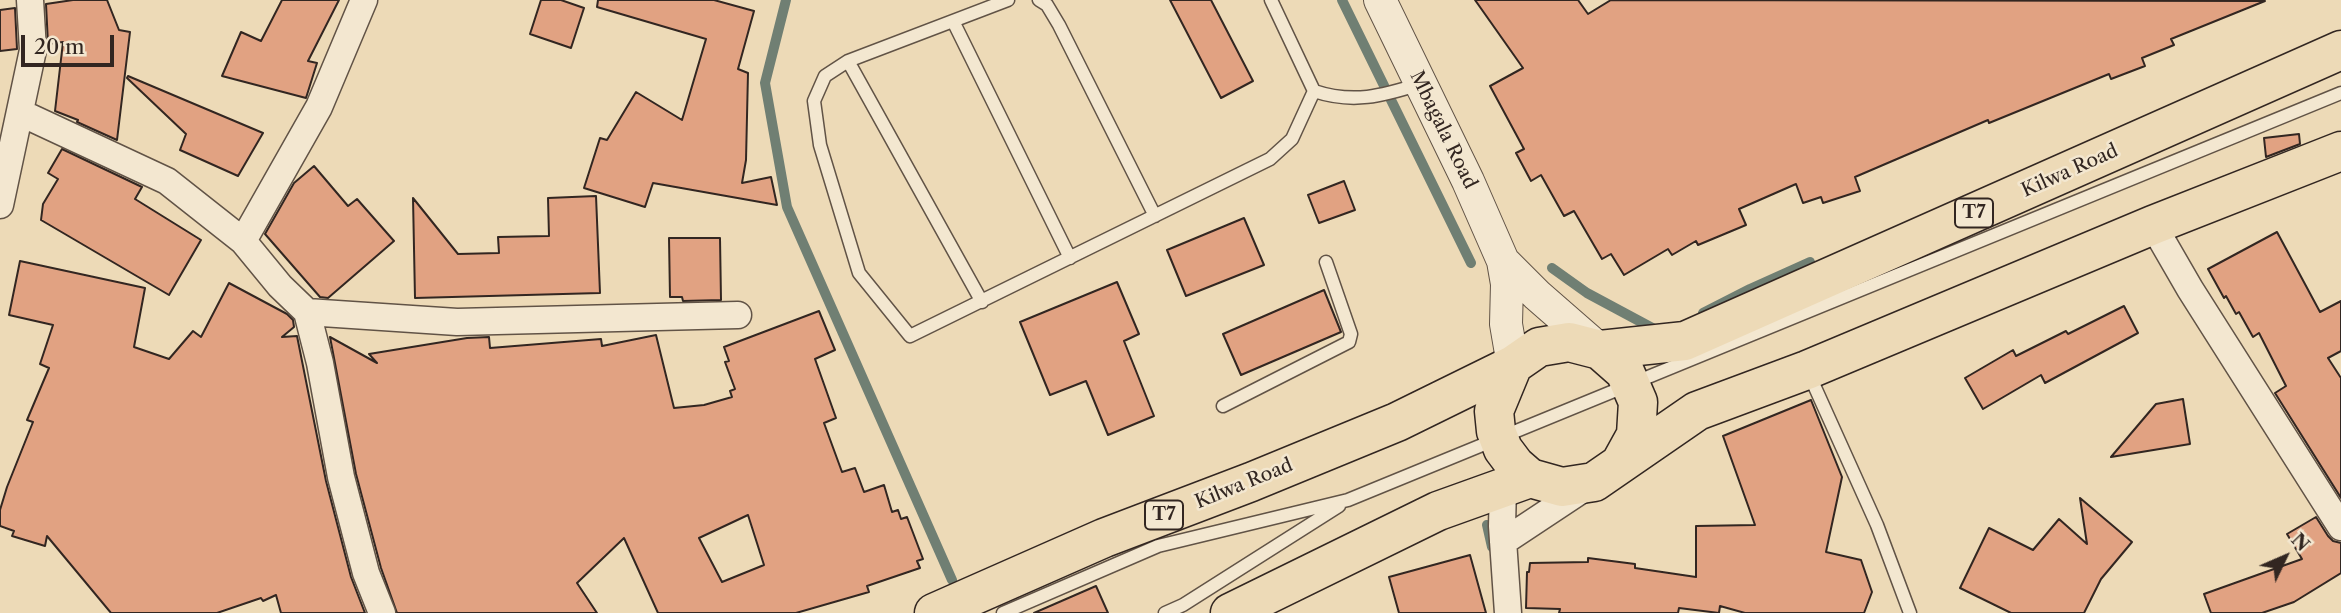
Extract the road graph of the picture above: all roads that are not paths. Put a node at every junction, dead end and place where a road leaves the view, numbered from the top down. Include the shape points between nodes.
1 (30, 0) edge
2 (364, 0) edge
3 (1008, 0) edge
4 (1039, 0) edge
5 (1271, 0) edge
6 (1380, 0) edge
7 (953, 21) junction
8 (2341, 50) edge
9 (848, 61) junction
10 (1421, 84) junction
11 (1314, 91) junction
12 (2341, 93) edge
13 (21, 113) junction
14 (2341, 151) edge
15 (0, 205) edge
16 (1155, 216) junction
17 (2153, 225) junction
18 (243, 241) junction
19 (1070, 258) junction
20 (1503, 261) junction
21 (1326, 262) dead end
22 (982, 302) junction
23 (307, 313) junction
24 (738, 315) dead end
25 (1600, 350) junction
26 (1513, 365) junction
27 (1807, 370) junction
28 (1631, 386) junction
29 (1223, 406) dead end
30 (1499, 439) junction
31 (1607, 473) junction
32 (1517, 483) junction
33 (1348, 500) junction
34 (2341, 527) edge
35 (1503, 542) junction
36 (382, 613) edge
37 (934, 613) edge
38 (1003, 613) edge
39 (1165, 613) edge
40 (1230, 613) edge
41 (1508, 613) edge
42 (1910, 613) edge

1 - 13 street via 33,50
2 - 18 street via 319,107
3 - 7 lane
4 - 16 lane via 1048,5 1059,24
5 - 11 lane
6 - 10 street, Mbagala Road
7 - 9 lane
7 - 19 lane
8 - 25 highway, Kilwa Road / T7 via 1685,341
9 - 22 lane
9 - 22 lane via 825,76 814,101 820,145 859,273 910,336
10 - 11 lane via 1368,98 1335,98
10 - 20 street, Mbagala Road
11 - 16 lane via 1292,139 1270,159
12 - 28 lane
13 - 15 street
13 - 18 street via 167,181
14 - 17 highway
16 - 19 lane
17 - 27 highway
17 - 34 street
18 - 23 street
19 - 22 lane
20 - 25 street, Mbagala Road
20 - 26 street, Mbagala Road
21 - 29 lane via 1351,334 1349,342
23 - 24 street via 457,322
23 - 36 street via 341,477 366,573
25 - 26 highway, T7 via 1569,342 1539,347
25 - 28 highway via 1625,372
26 - 30 highway via 1494,411
26 - 37 highway, Kilwa Road / T7 via 1397,422 1104,538
27 - 31 highway via 1697,411
27 - 42 lane via 1877,525
28 - 30 lane
28 - 31 highway via 1638,402 1636,435
30 - 32 highway via 1515,465
30 - 33 lane
31 - 32 highway via 1562,487
31 - 35 street
32 - 35 street
32 - 40 highway via 1438,511
33 - 38 lane via 1158,547
33 - 39 lane
35 - 41 street

